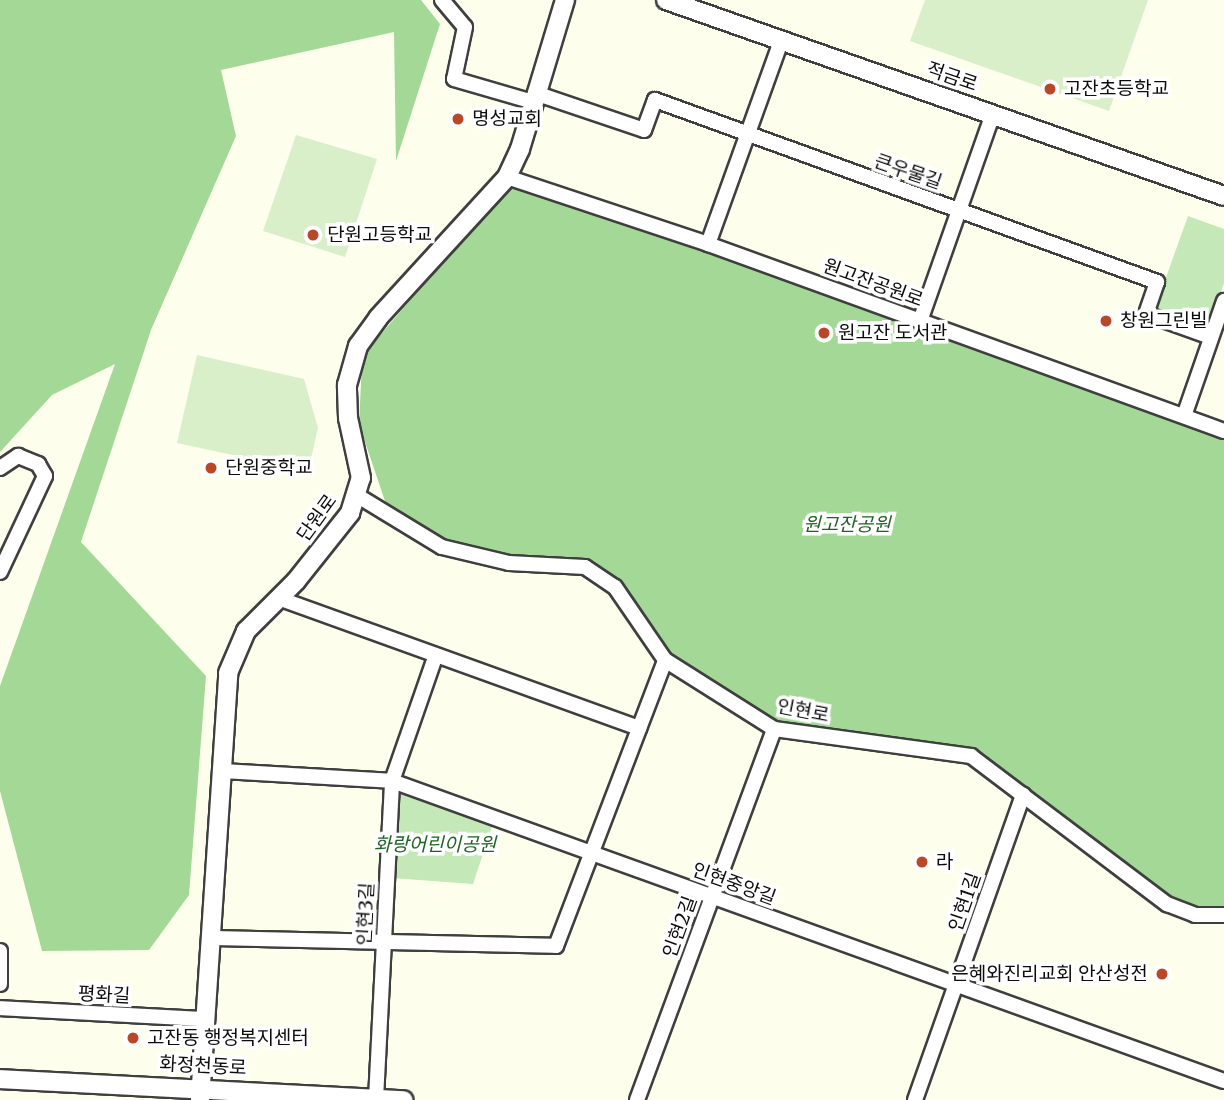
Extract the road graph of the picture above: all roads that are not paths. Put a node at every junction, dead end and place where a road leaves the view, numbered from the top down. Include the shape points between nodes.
1 (442, 0) edge
2 (565, 0) edge
3 (666, 0) edge
4 (782, 39) junction
5 (534, 98) junction
6 (993, 114) junction
7 (747, 136) junction
8 (507, 177) junction
9 (1224, 196) edge
10 (959, 211) junction
11 (708, 244) junction
12 (1223, 305) edge
13 (920, 321) junction
14 (1211, 337) junction
15 (1184, 416) junction
16 (1224, 431) edge
17 (0, 468) edge
18 (358, 496) junction
19 (0, 572) edge
20 (278, 598) junction
21 (436, 655) junction
22 (665, 660) junction
23 (639, 728) junction
24 (774, 729) junction
25 (221, 771) junction
26 (392, 781) junction
27 (1023, 795) junction
28 (591, 853) junction
29 (712, 896) junction
30 (1224, 915) edge
31 (210, 938) junction
32 (384, 942) junction
33 (0, 951) edge
34 (0, 984) edge
35 (956, 984) junction
36 (0, 1008) edge
37 (205, 1019) junction
38 (0, 1079) edge
39 (1224, 1081) edge
40 (200, 1093) edge
41 (376, 1099) edge
42 (403, 1100) edge
43 (637, 1100) edge
44 (915, 1100) edge

1 - 5 street via 465,27 454,79
2 - 5 street, 단원로
3 - 4 street, 적금로
4 - 6 street, 적금로
4 - 7 street
5 - 7 street, 큰우물길 via 644,130 655,100
5 - 8 street, 단원로
6 - 9 street, 적금로
6 - 10 street
7 - 10 street, 큰우물길
7 - 11 street
8 - 11 street, 원고잔공원로
8 - 18 street, 단원로 via 378,318 358,346 347,385 348,418 361,478
10 - 13 street
10 - 14 street, 큰우물길 via 1157,282 1146,314
11 - 13 street, 원고잔공원로
12 - 14 street
13 - 15 street, 원고잔공원로
14 - 15 street
15 - 16 street, 원고잔공원로
17 - 19 street via 18,456 38,464 45,476
18 - 20 street, 단원로 via 304,571
18 - 22 street, 인현로 via 442,547 509,563 585,567 615,587
20 - 21 street
20 - 25 street, 단원로 via 246,631 228,673
21 - 23 street
21 - 26 street, 인현3길
22 - 23 street
22 - 24 street, 인현로
23 - 28 street
24 - 27 street, 인현로 via 971,756
24 - 29 street, 인현2길
25 - 26 street, 인현중앙길
25 - 31 street, 단원로
26 - 28 street, 인현중앙길
26 - 32 street, 인현3길
27 - 30 street, 인현로 via 1167,904 1195,915
27 - 35 street, 인현1길
28 - 29 street, 인현중앙길
28 - 32 street via 556,946
29 - 35 street, 인현중앙길
29 - 43 street, 인현2길
31 - 32 street
31 - 37 street, 단원로
32 - 41 street, 인현3길
33 - 34 street
35 - 39 street, 인현중앙길
35 - 44 street, 인현1길
36 - 37 street, 평화길
37 - 40 street, 단원로
38 - 40 street, 화정천동로
40 - 41 street, 화정천동로
41 - 42 street, 화정천동로

